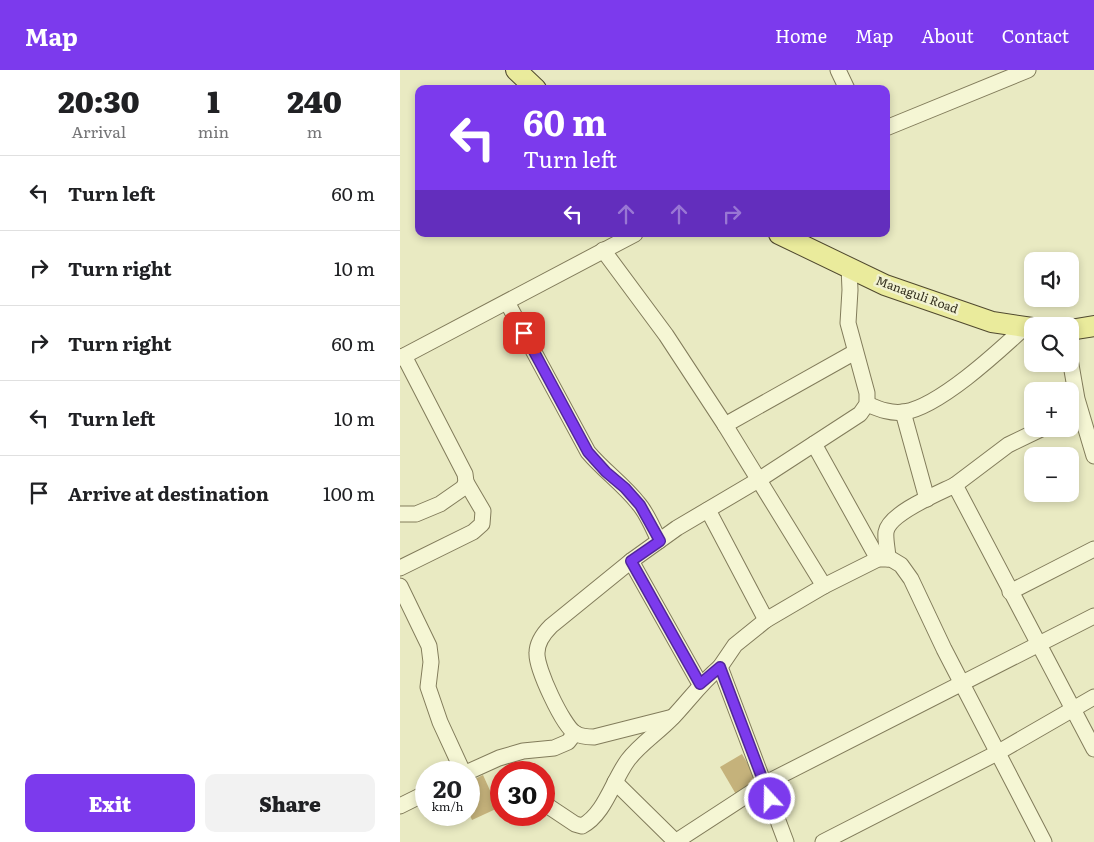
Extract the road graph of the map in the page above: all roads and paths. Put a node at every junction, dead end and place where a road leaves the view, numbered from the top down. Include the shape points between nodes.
1 (516, 70) edge
2 (838, 70) edge
3 (1028, 70) edge
4 (532, 85) edge
5 (845, 85) edge
6 (890, 126) edge
7 (628, 237) edge
8 (785, 237) edge
9 (603, 250) junction
10 (849, 267) junction
11 (507, 302) junction
12 (1024, 326) edge
13 (1094, 326) edge
14 (1079, 328) edge
15 (1024, 331) edge
16 (855, 352) junction
17 (402, 357) edge
18 (867, 404) junction
19 (903, 412) junction
20 (1079, 423) edge
21 (726, 425) junction
22 (1024, 437) edge
23 (814, 444) junction
24 (1094, 456) edge
25 (760, 479) junction
26 (466, 482) junction
27 (956, 485) junction
28 (927, 499) junction
29 (708, 510) junction
30 (400, 514) edge
31 (660, 541) junction
32 (1094, 549) edge
33 (883, 559) junction
34 (631, 561) junction
35 (400, 568) edge
36 (400, 586) edge
37 (824, 586) junction
38 (1010, 592) junction
39 (1094, 616) edge
40 (766, 620) junction
41 (1038, 644) junction
42 (720, 667) junction
43 (700, 684) junction
44 (962, 684) junction
45 (1094, 697) edge
46 (1074, 708) junction
47 (673, 717) junction
48 (574, 733) junction
49 (1094, 749) edge
50 (997, 753) junction
51 (458, 761) edge
52 (480, 767) edge
53 (615, 782) junction
54 (764, 784) junction
55 (415, 798) edge
56 (400, 806) edge
57 (555, 811) edge
58 (676, 842) edge
59 (786, 842) edge
60 (823, 842) edge
61 (1044, 842) edge

1 - 4 main road
2 - 5 street
3 - 6 street
7 - 9 street
8 - 10 main road, Managuli Road
9 - 11 street
9 - 21 street via 666,335
10 - 12 main road, Managuli Road via 885,285 992,322
10 - 16 street via 848,323
11 - 17 street
11 - 31 street via 588,452 640,505
13 - 14 main road
15 - 19 street via 957,384 919,407
16 - 18 street
16 - 21 street
17 - 26 street via 465,474
18 - 19 street via 883,411
18 - 23 street via 860,414
19 - 28 street
20 - 24 street
21 - 25 street
22 - 27 street via 1008,445
23 - 25 street
23 - 33 street
25 - 29 street
25 - 37 street
26 - 30 street via 440,504 416,514
26 - 35 street via 483,511 482,524 473,532
27 - 28 street
27 - 38 street
28 - 33 street via 891,521 886,531
29 - 31 street
29 - 40 street
31 - 34 street
32 - 38 street
33 - 37 street
33 - 44 street via 901,565 911,579
34 - 43 street
34 - 48 street via 541,637 536,654 539,669 565,722
36 - 51 street via 430,646 428,687
37 - 40 street
38 - 41 street
39 - 41 street
40 - 42 street via 736,645
41 - 44 street
41 - 46 street
42 - 43 street
42 - 54 street
43 - 47 street
44 - 50 street
44 - 54 street
45 - 46 street
46 - 49 street
46 - 50 street
47 - 48 street via 594,736
47 - 53 street via 629,759
48 - 52 street via 568,742 554,748 523,751
50 - 60 street
50 - 61 street
53 - 57 street via 597,813 582,826
53 - 58 street
54 - 58 street
54 - 59 street
55 - 56 street

